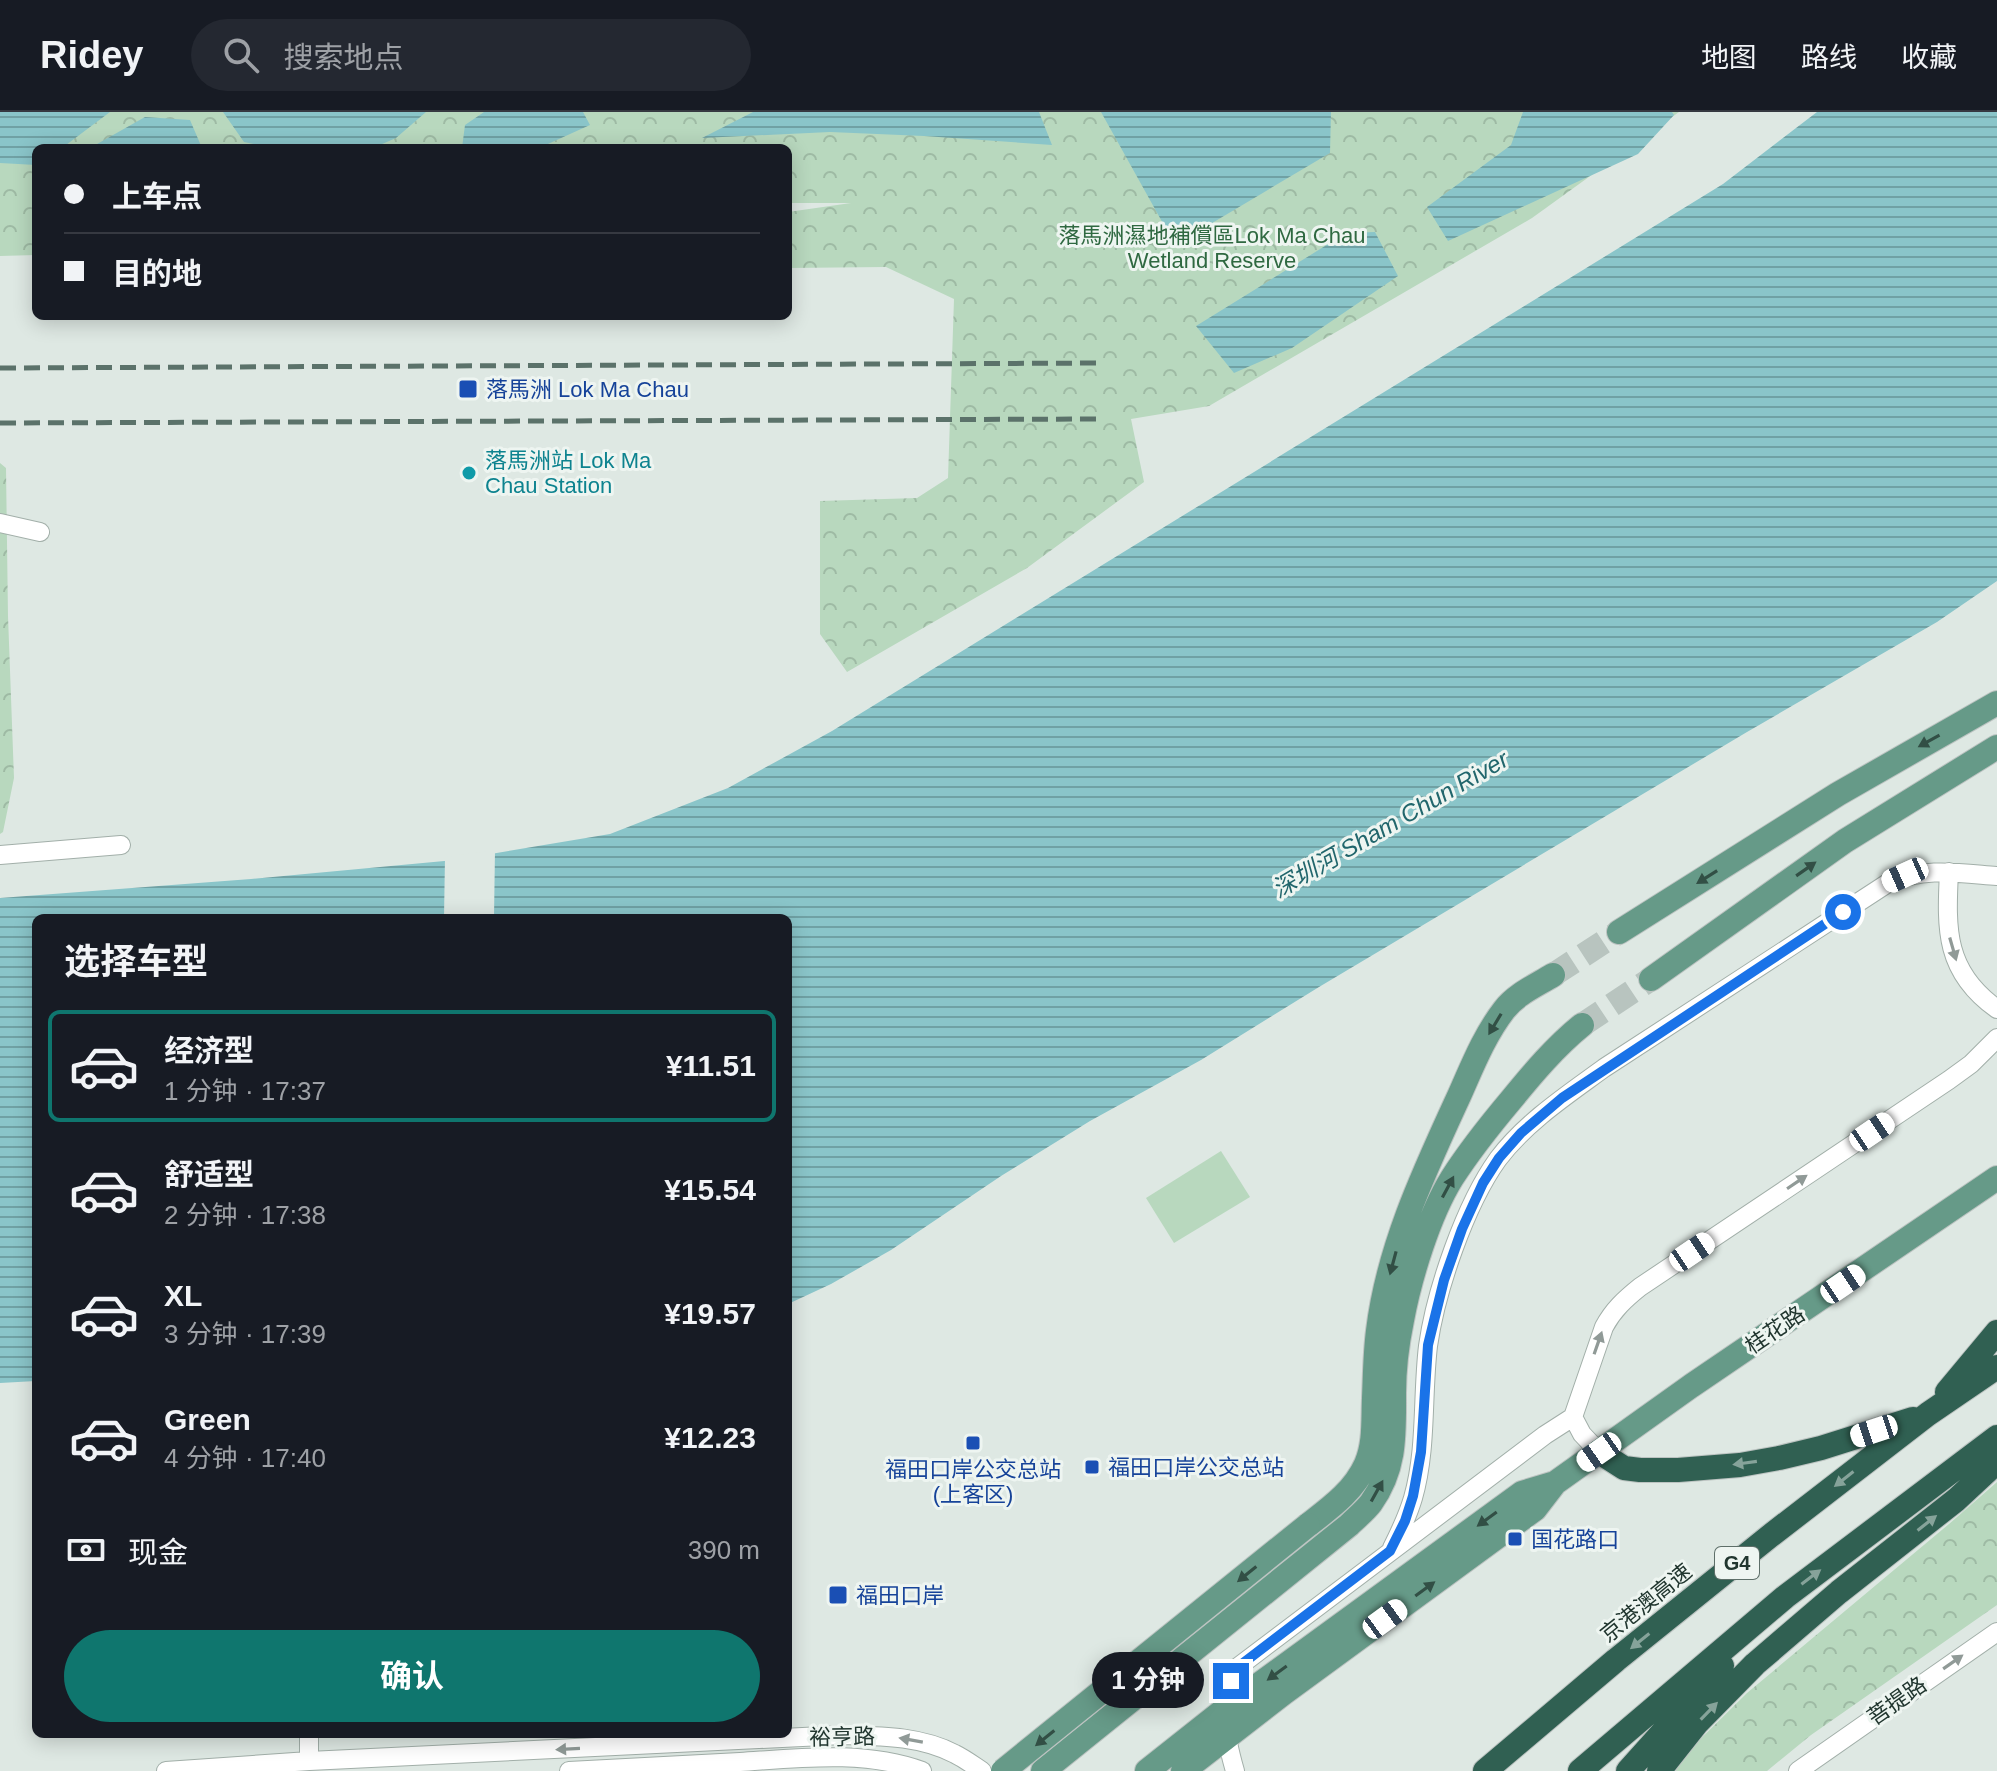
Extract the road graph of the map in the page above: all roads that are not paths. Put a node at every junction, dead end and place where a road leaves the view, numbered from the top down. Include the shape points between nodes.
1 (0, 523) edge
2 (40, 532) dead end
3 (1997, 703) edge
4 (1997, 747) edge
5 (121, 845) dead end
6 (0, 855) edge
7 (1949, 872) junction
8 (1997, 876) edge
9 (1619, 932) tunnel mouth
10 (1553, 975) tunnel mouth
11 (1651, 979) tunnel mouth
12 (1997, 1009) edge
13 (1582, 1025) tunnel mouth
14 (1997, 1038) edge
15 (1997, 1178) edge
16 (1997, 1332) edge
17 (1997, 1367) edge
18 (1928, 1414) junction
19 (1573, 1417) junction
20 (1997, 1437) edge
21 (1599, 1452) junction
22 (1997, 1462) edge
23 (1555, 1483) junction
24 (1390, 1551) junction
25 (1785, 1597) junction
26 (1997, 1632) edge
27 (1224, 1710) junction
28 (1227, 1737) junction
29 (309, 1738) edge
30 (309, 1761) junction
31 (881, 1766) edge
32 (166, 1771) edge
33 (569, 1771) edge
34 (922, 1771) edge
35 (982, 1771) edge
36 (1003, 1771) edge
37 (1043, 1771) edge
38 (1147, 1771) edge
39 (1183, 1771) edge
40 (1235, 1771) edge
41 (1485, 1771) edge
42 (1580, 1771) edge
43 (1628, 1771) edge
44 (1659, 1771) edge
45 (1798, 1771) edge

1 - 2 street
3 -> 9 main road via 1838,794
11 -> 4 main road via 1845,841
5 - 6 street
7 - 8 street
7 -> 12 street via 1947,918 1955,957 1970,984
7 - 24 street via 1905,875 1870,894 1562,1098 1499,1158 1471,1206 1444,1280 1428,1345 1413,1496
10 -> 36 main road, bridge via 1505,1008 1477,1057 1404,1223 1385,1294 1372,1444 1360,1477 1341,1499
37 -> 13 main road via 1370,1505 1390,1466 1394,1445 1402,1320 1425,1240 1451,1179 1529,1077
19 -> 14 street via 1604,1327 1621,1303 1949,1080
15 - 21 main road, 桂花路
16 - 18 highway
17 - 18 highway, 京港澳高速 / G4
18 -> 21 highway via 1821,1448 1740,1465 1640,1470 1624,1468
18 -> 41 highway, 京港澳高速 / G4 via 1770,1536
19 - 21 street
19 - 24 street
25 -> 20 highway, G4
21 - 23 main road, 桂花路
44 -> 22 highway via 1755,1664
23 -> 27 main road via 1522,1493
28 -> 23 main road via 1535,1509
24 - 27 street via 1238,1667
25 - 42 highway, G4
25 - 43 highway
45 -> 26 street, 菩提路
27 - 28 street
27 - 38 main road
28 - 39 main road
28 - 40 street
29 - 30 street
30 - 32 street, 裕亨路
35 -> 30 street, 裕亨路 via 933,1745 871,1735
31 - 33 street, 裕亨路 via 809,1758
31 - 34 street, 裕亨路 via 906,1765

